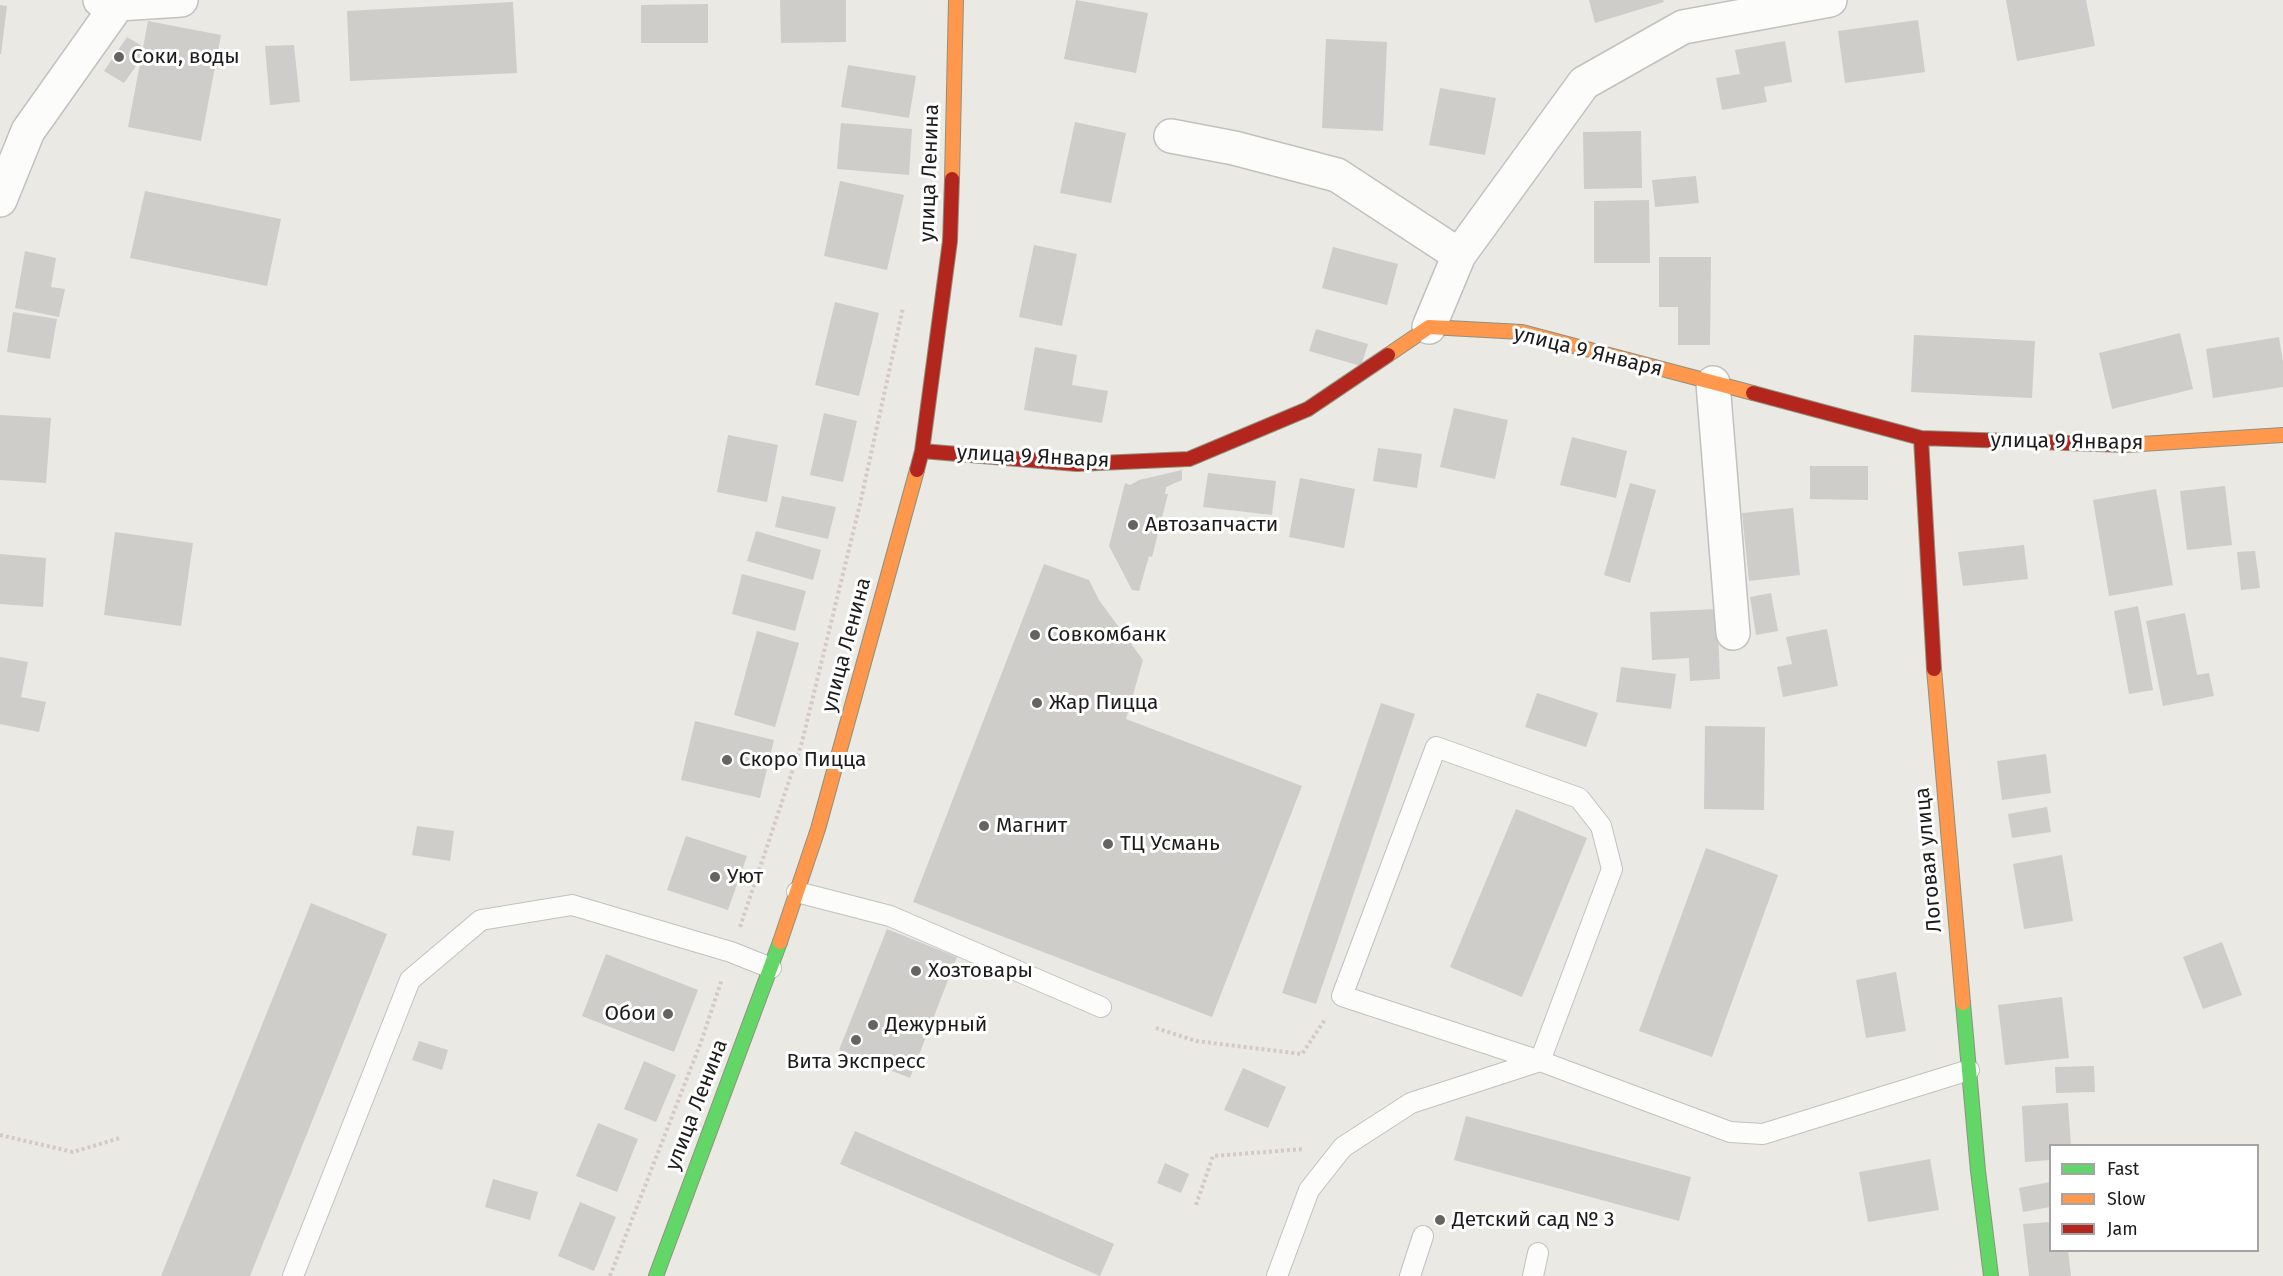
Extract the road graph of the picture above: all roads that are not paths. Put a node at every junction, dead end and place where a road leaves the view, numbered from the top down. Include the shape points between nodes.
1 (182, 0) edge
2 (956, 0) edge
3 (1830, 0) edge
4 (119, 2) edge
5 (1171, 136) dead end
6 (0, 200) edge
7 (1459, 255) junction
8 (1429, 327) junction
9 (1713, 383) junction
10 (2283, 435) edge
11 (1921, 438) junction
12 (922, 451) junction
13 (1733, 633) dead end
14 (797, 892) junction
15 (771, 968) junction
16 (1101, 1007) dead end
17 (1540, 1061) junction
18 (1969, 1070) junction
19 (1423, 1236) dead end
20 (1538, 1253) dead end
21 (293, 1276) edge
22 (656, 1276) edge
23 (1277, 1276) edge
24 (1410, 1276) edge
25 (1533, 1276) edge
26 (1991, 1276) edge

1 - 4 street
2 - 12 street, улица Ленина via 950,241
3 - 7 street via 1683,27 1584,83
4 - 6 street via 28,131
5 - 7 street via 1234,148 1337,176
7 - 8 street
8 - 9 street, улица 9 Января via 1522,332
8 - 12 street, улица 9 Января via 1308,409 1189,459 1077,464
9 - 11 street, улица 9 Января
9 - 13 street
10 - 11 street, улица 9 Января via 2139,445
11 - 18 street, Логовая улица via 1934,677
12 - 14 street, улица Ленина via 818,829
14 - 15 street, улица Ленина
14 - 16 lane via 890,916
15 - 21 lane via 731,952 572,905 480,920 410,980
15 - 22 street, улица Ленина
17 - 17 lane via 1612,869 1601,826 1580,798 1436,747 1342,996
17 - 18 lane via 1730,1132 1763,1134
17 - 23 lane via 1411,1103 1344,1147 1309,1190
18 - 26 street, Логовая улица
19 - 24 lane
20 - 25 lane

